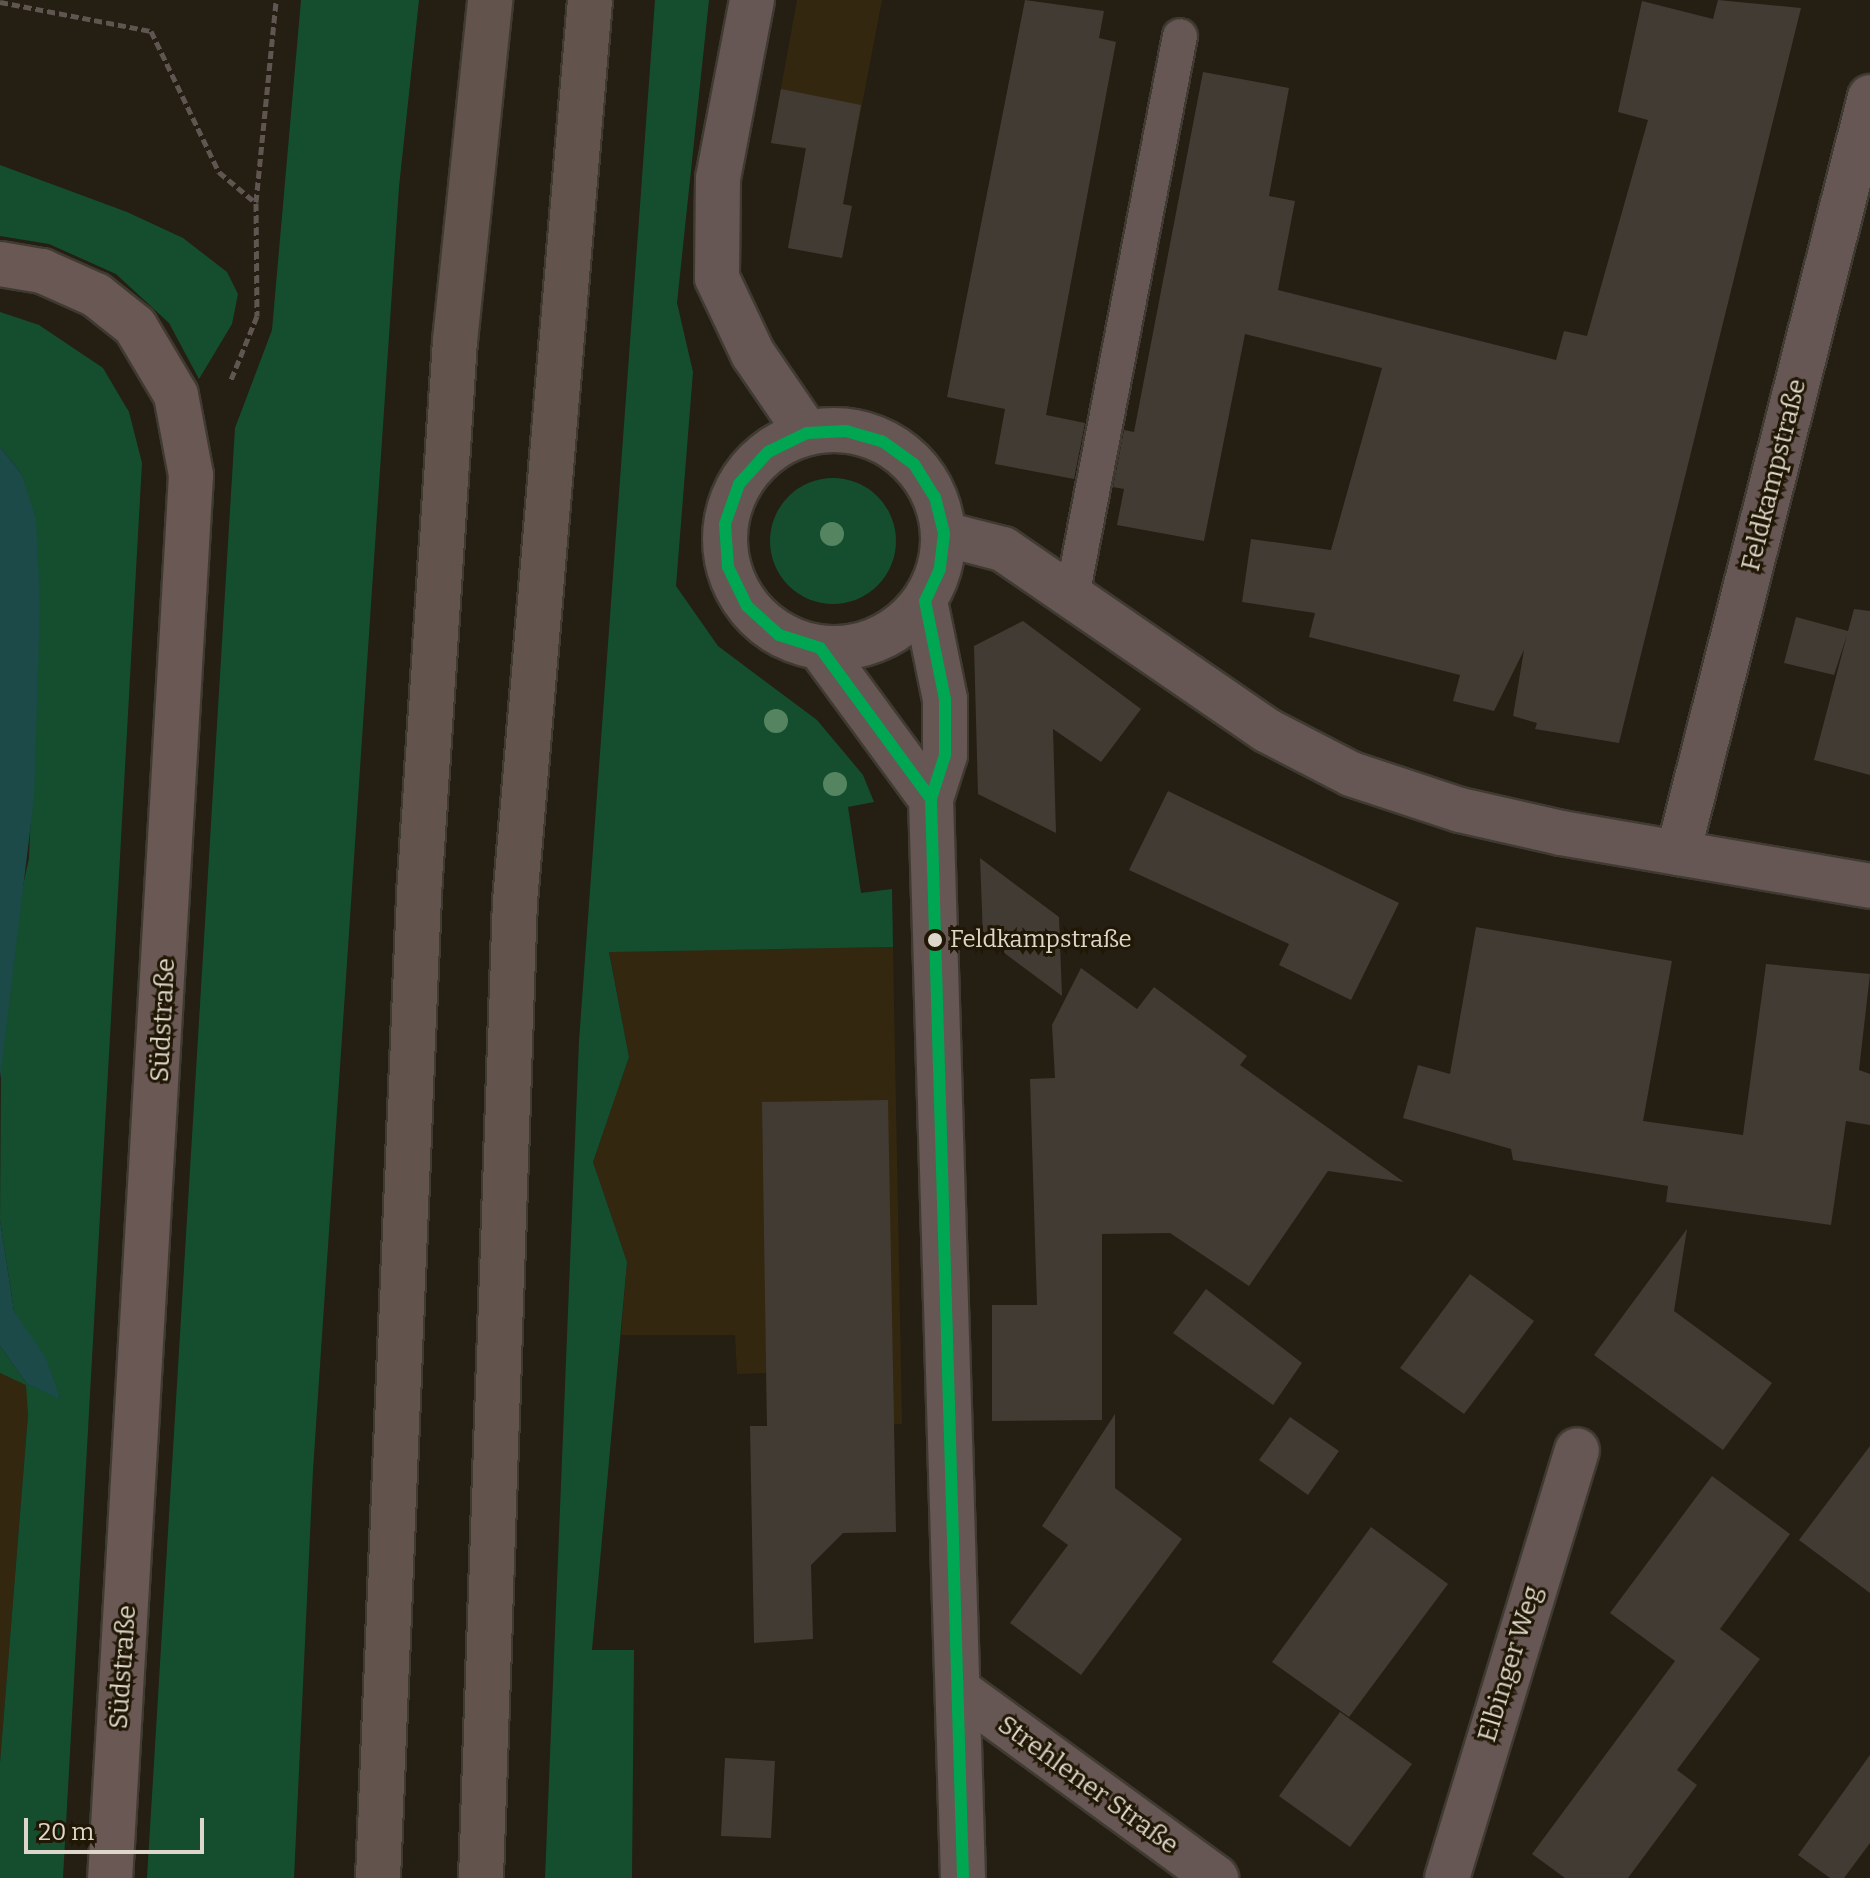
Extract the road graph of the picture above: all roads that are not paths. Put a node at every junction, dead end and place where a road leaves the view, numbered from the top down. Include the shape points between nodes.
1 (490, 0) edge
2 (590, 0) edge
3 (752, 0) edge
4 (1180, 36) dead end
5 (1870, 97) edge
6 (0, 264) edge
7 (807, 433) junction
8 (944, 534) junction
9 (1073, 591) junction
10 (925, 601) junction
11 (820, 648) junction
12 (931, 799) junction
13 (1678, 853) junction
14 (1870, 886) edge
15 (1577, 1450) dead end
16 (961, 1692) junction
17 (110, 1878) edge
18 (378, 1878) edge
19 (481, 1878) edge
20 (963, 1878) edge
21 (1216, 1878) edge
22 (1447, 1878) edge

1 - 18 highway via 455,341 419,894 386,1543
2 - 19 highway via 515,901
3 - 7 street via 718,178 717,278 753,354
4 - 9 lane
5 - 13 street, Feldkampstraße
6 - 17 street, Südstraße via 42,271 96,295 135,326 163,368 186,424 191,475
7 - 8 street via 846,431 882,441 914,464 935,497
7 - 11 street via 768,452 739,484 725,524 728,567 747,606 769,625
8 - 9 street via 1003,549
8 - 10 street via 940,569
9 - 13 street via 1268,731 1351,774 1460,810
10 - 11 street via 897,630 860,646
10 - 12 street via 945,699 945,755
11 - 12 street
12 - 16 street
13 - 14 street
15 - 22 street, Elbinger Weg
16 - 20 street
16 - 21 street, Strehlener Straße

